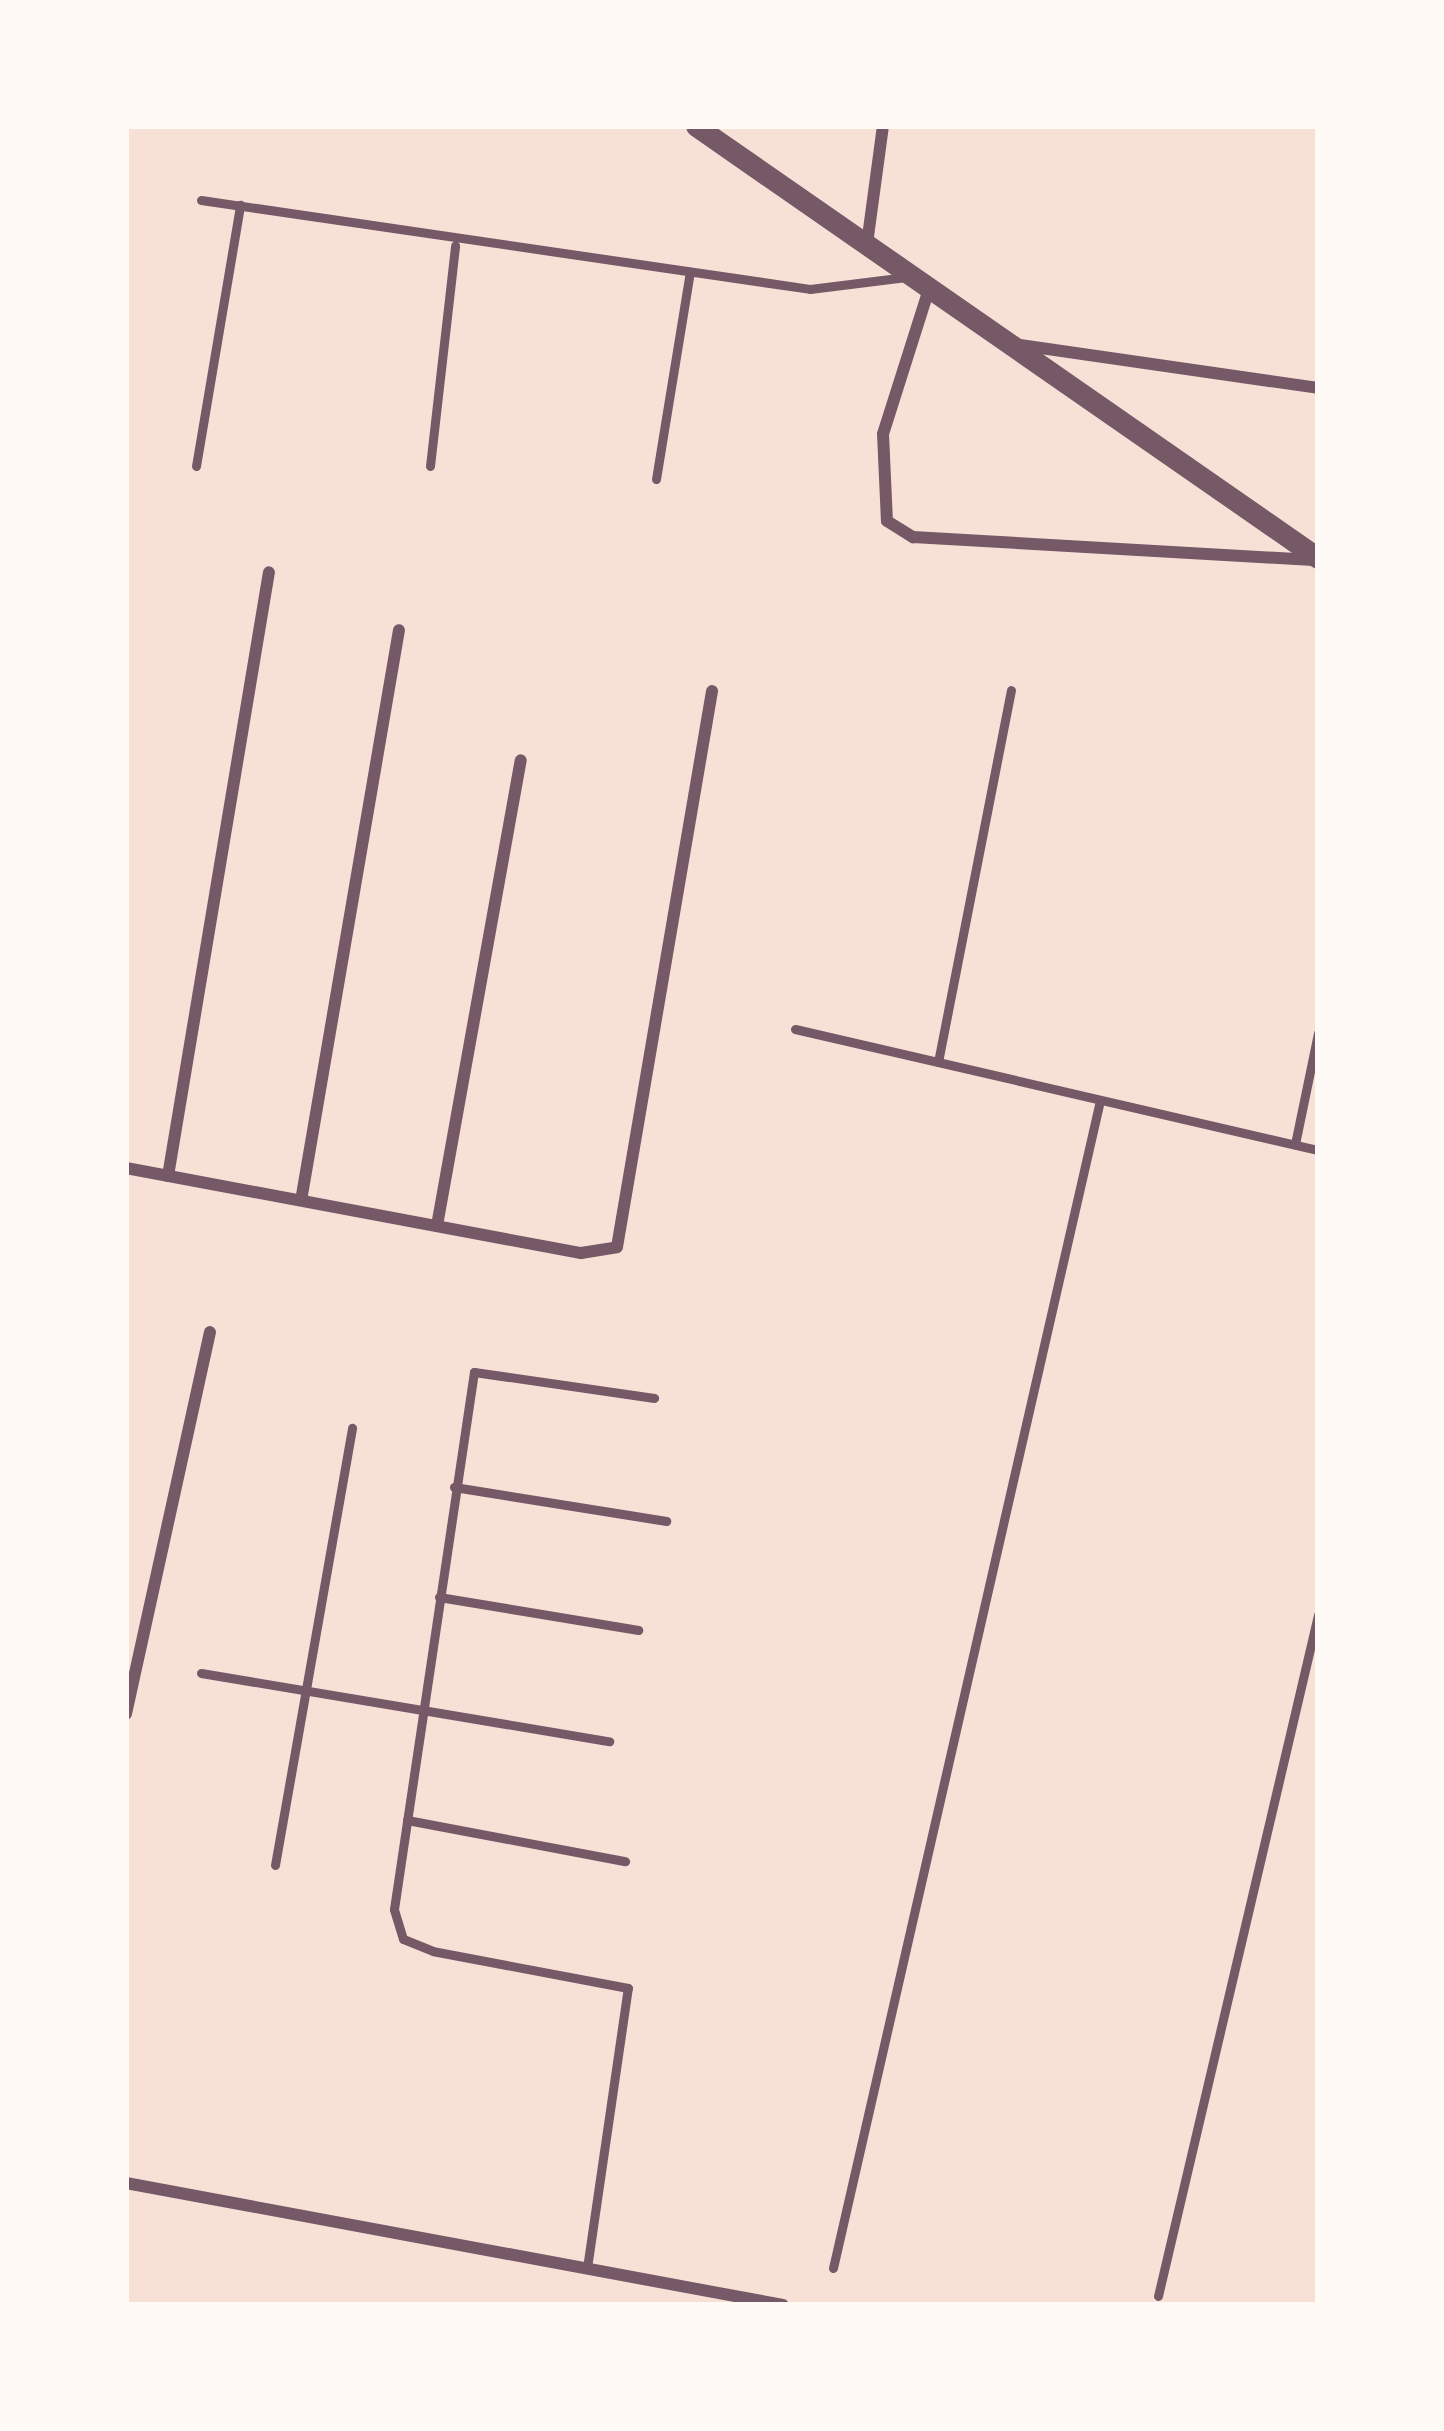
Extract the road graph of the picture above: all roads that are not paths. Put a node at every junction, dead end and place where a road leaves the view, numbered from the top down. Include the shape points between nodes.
1 (696, 126) edge
2 (883, 126) edge
3 (201, 200) dead end
4 (240, 205) junction
5 (455, 245) junction
6 (867, 245) junction
7 (690, 272) junction
8 (920, 283) junction
9 (1018, 345) junction
10 (1318, 388) edge
11 (196, 466) dead end
12 (430, 466) dead end
13 (656, 479) dead end
14 (1318, 559) edge
15 (269, 572) dead end
16 (399, 630) dead end
17 (1011, 690) dead end
18 (712, 691) dead end
19 (521, 760) dead end
20 (795, 1029) dead end
21 (1318, 1033) edge
22 (938, 1062) junction
23 (1100, 1100) junction
24 (1295, 1144) junction
25 (1318, 1150) edge
26 (126, 1168) edge
27 (168, 1176) junction
28 (302, 1195) junction
29 (438, 1220) junction
30 (210, 1332) dead end
31 (654, 1398) dead end
32 (352, 1427) dead end
33 (454, 1487) junction
34 (666, 1520) dead end
35 (439, 1597) junction
36 (1318, 1615) edge
37 (638, 1630) dead end
38 (201, 1673) dead end
39 (306, 1691) junction
40 (422, 1710) junction
41 (126, 1714) edge
42 (609, 1741) dead end
43 (407, 1820) junction
44 (625, 1861) dead end
45 (275, 1865) dead end
46 (126, 2183) edge
47 (587, 2268) junction
48 (833, 2268) dead end
49 (1158, 2296) dead end
50 (783, 2305) edge

1 - 6 street
2 - 6 street
3 - 4 lane
4 - 5 lane
4 - 11 lane
5 - 7 lane
5 - 12 lane
6 - 8 street
7 - 8 lane via 810,289
7 - 13 lane
8 - 9 street
8 - 14 street via 883,434 887,521 913,538
9 - 10 street
9 - 14 street
15 - 27 street
16 - 28 street
17 - 22 lane
18 - 29 street via 616,1247 581,1253
19 - 29 street
20 - 22 lane
21 - 24 lane
22 - 23 lane
23 - 24 lane
23 - 48 lane
24 - 25 lane
26 - 27 street
27 - 28 street
28 - 29 street
30 - 41 street
31 - 33 lane via 474,1372
32 - 39 lane
33 - 34 lane
33 - 35 lane
35 - 37 lane
35 - 40 lane
36 - 49 lane
38 - 39 lane
39 - 40 lane
39 - 45 lane
40 - 42 lane
40 - 43 lane
43 - 44 lane
43 - 47 lane via 394,1910 403,1939 628,1988
46 - 47 street
47 - 50 street

